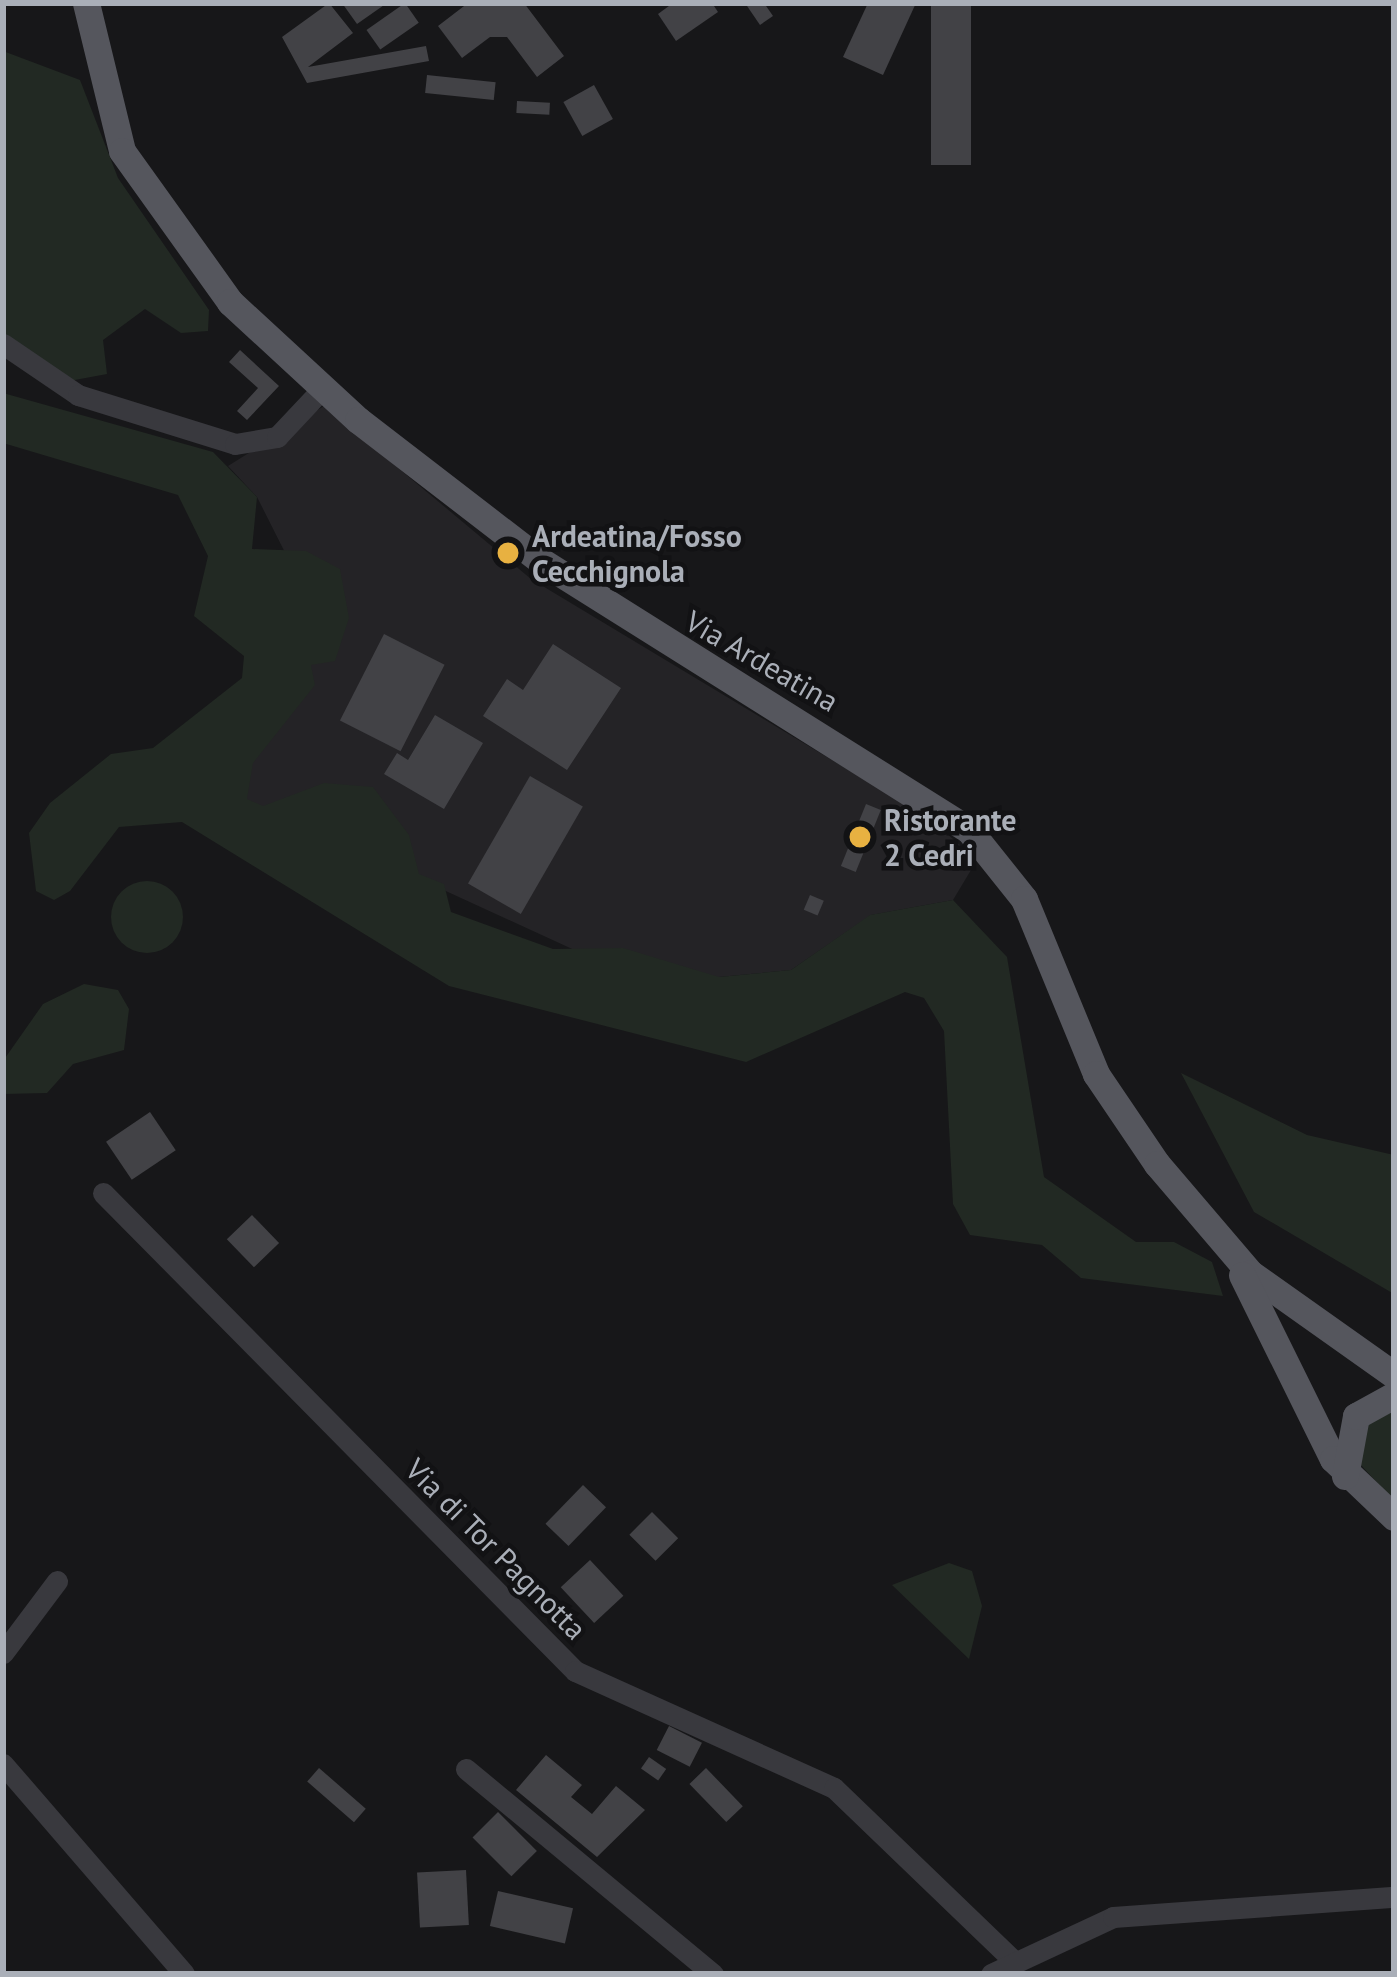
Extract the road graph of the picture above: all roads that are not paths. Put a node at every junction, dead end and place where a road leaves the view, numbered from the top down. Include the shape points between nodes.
1 (86, 3) edge
2 (3, 344) edge
3 (322, 389) junction
4 (103, 1193) dead end
5 (1232, 1255) junction
6 (1394, 1375) edge
7 (1394, 1395) edge
8 (1345, 1476) junction
9 (1394, 1517) edge
10 (57, 1581) dead end
11 (3, 1653) edge
12 (3, 1764) edge
13 (466, 1769) dead end
14 (1394, 1897) edge
15 (1012, 1959) junction
16 (184, 1974) edge
17 (713, 1974) edge
18 (991, 1974) edge

1 - 3 main road, Via Ardeatina via 107,108 137,180 221,292
2 - 3 street via 78,395 235,444 277,436
3 - 5 main road, Via Ardeatina via 606,606 969,830 1042,933 1116,1108
4 - 15 street, Via di Tor Pagnotta via 574,1671 833,1788
5 - 6 main road, Via Ardeatina
5 - 8 main road, Via Ardeatina
7 - 8 main road via 1356,1416
8 - 9 main road, Via Ardeatina
10 - 11 street
12 - 16 street
13 - 17 street
14 - 15 street via 1148,1910
15 - 18 street

